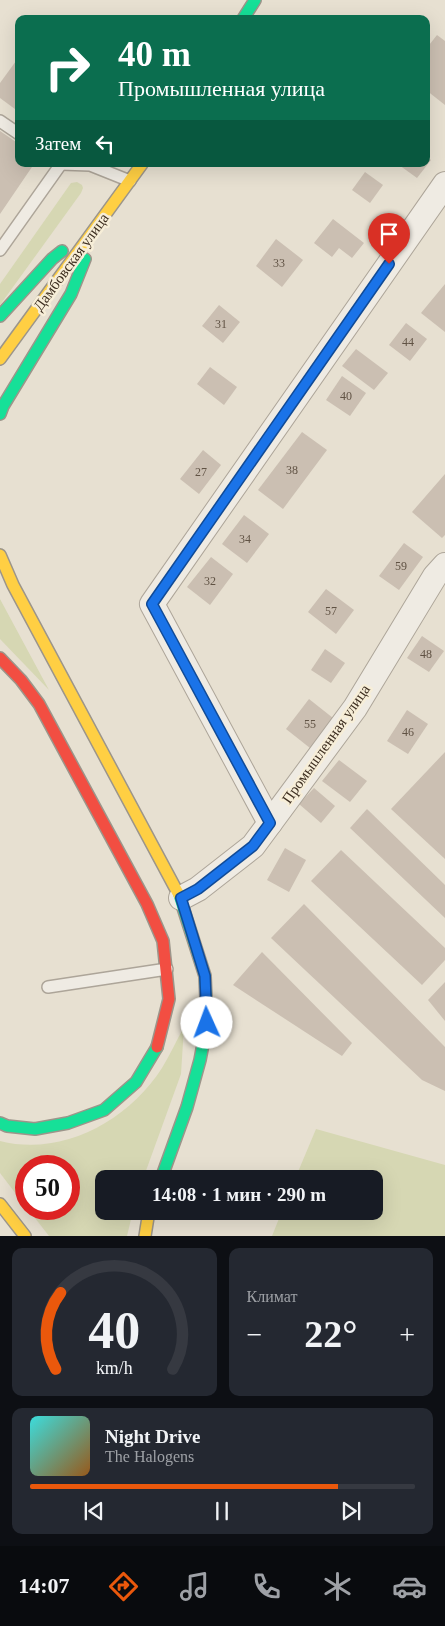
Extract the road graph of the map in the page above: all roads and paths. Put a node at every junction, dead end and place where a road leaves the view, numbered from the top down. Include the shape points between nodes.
1 (255, 0) edge
2 (246, 15) edge
3 (0, 120) edge
4 (15, 131) edge
5 (59, 167) edge
6 (93, 167) edge
7 (140, 167) edge
8 (130, 181) junction
9 (445, 184) edge
10 (101, 221) junction
11 (0, 250) edge
12 (0, 316) edge
13 (0, 359) edge
14 (0, 414) edge
15 (0, 555) edge
16 (445, 565) edge
17 (0, 658) edge
18 (270, 823) junction
19 (181, 898) junction
20 (168, 969) junction
21 (48, 987) dead end
22 (0, 1124) edge
23 (164, 1170) edge
24 (0, 1204) edge
25 (148, 1220) edge
26 (25, 1236) edge
27 (145, 1236) edge

1 - 2 main road
3 - 4 lane
5 - 11 lane
6 - 8 lane
7 - 8 main road, Дамбовская улица
8 - 10 main road, Дамбовская улица
9 - 18 street via 152,604
10 - 12 main road via 52,259
10 - 13 main road, Дамбовская улица
10 - 14 main road via 71,294
15 - 19 main road via 13,585
16 - 18 street, Промышленная улица via 435,576 355,708
17 - 20 main road via 39,704 147,904 164,941
18 - 19 street, Промышленная улица via 253,846 198,889
19 - 23 main road via 205,976 207,1023 187,1107
20 - 21 lane
20 - 22 main road via 169,999 159,1044 136,1082 104,1110 68,1123 35,1129
24 - 26 main road
25 - 27 main road

